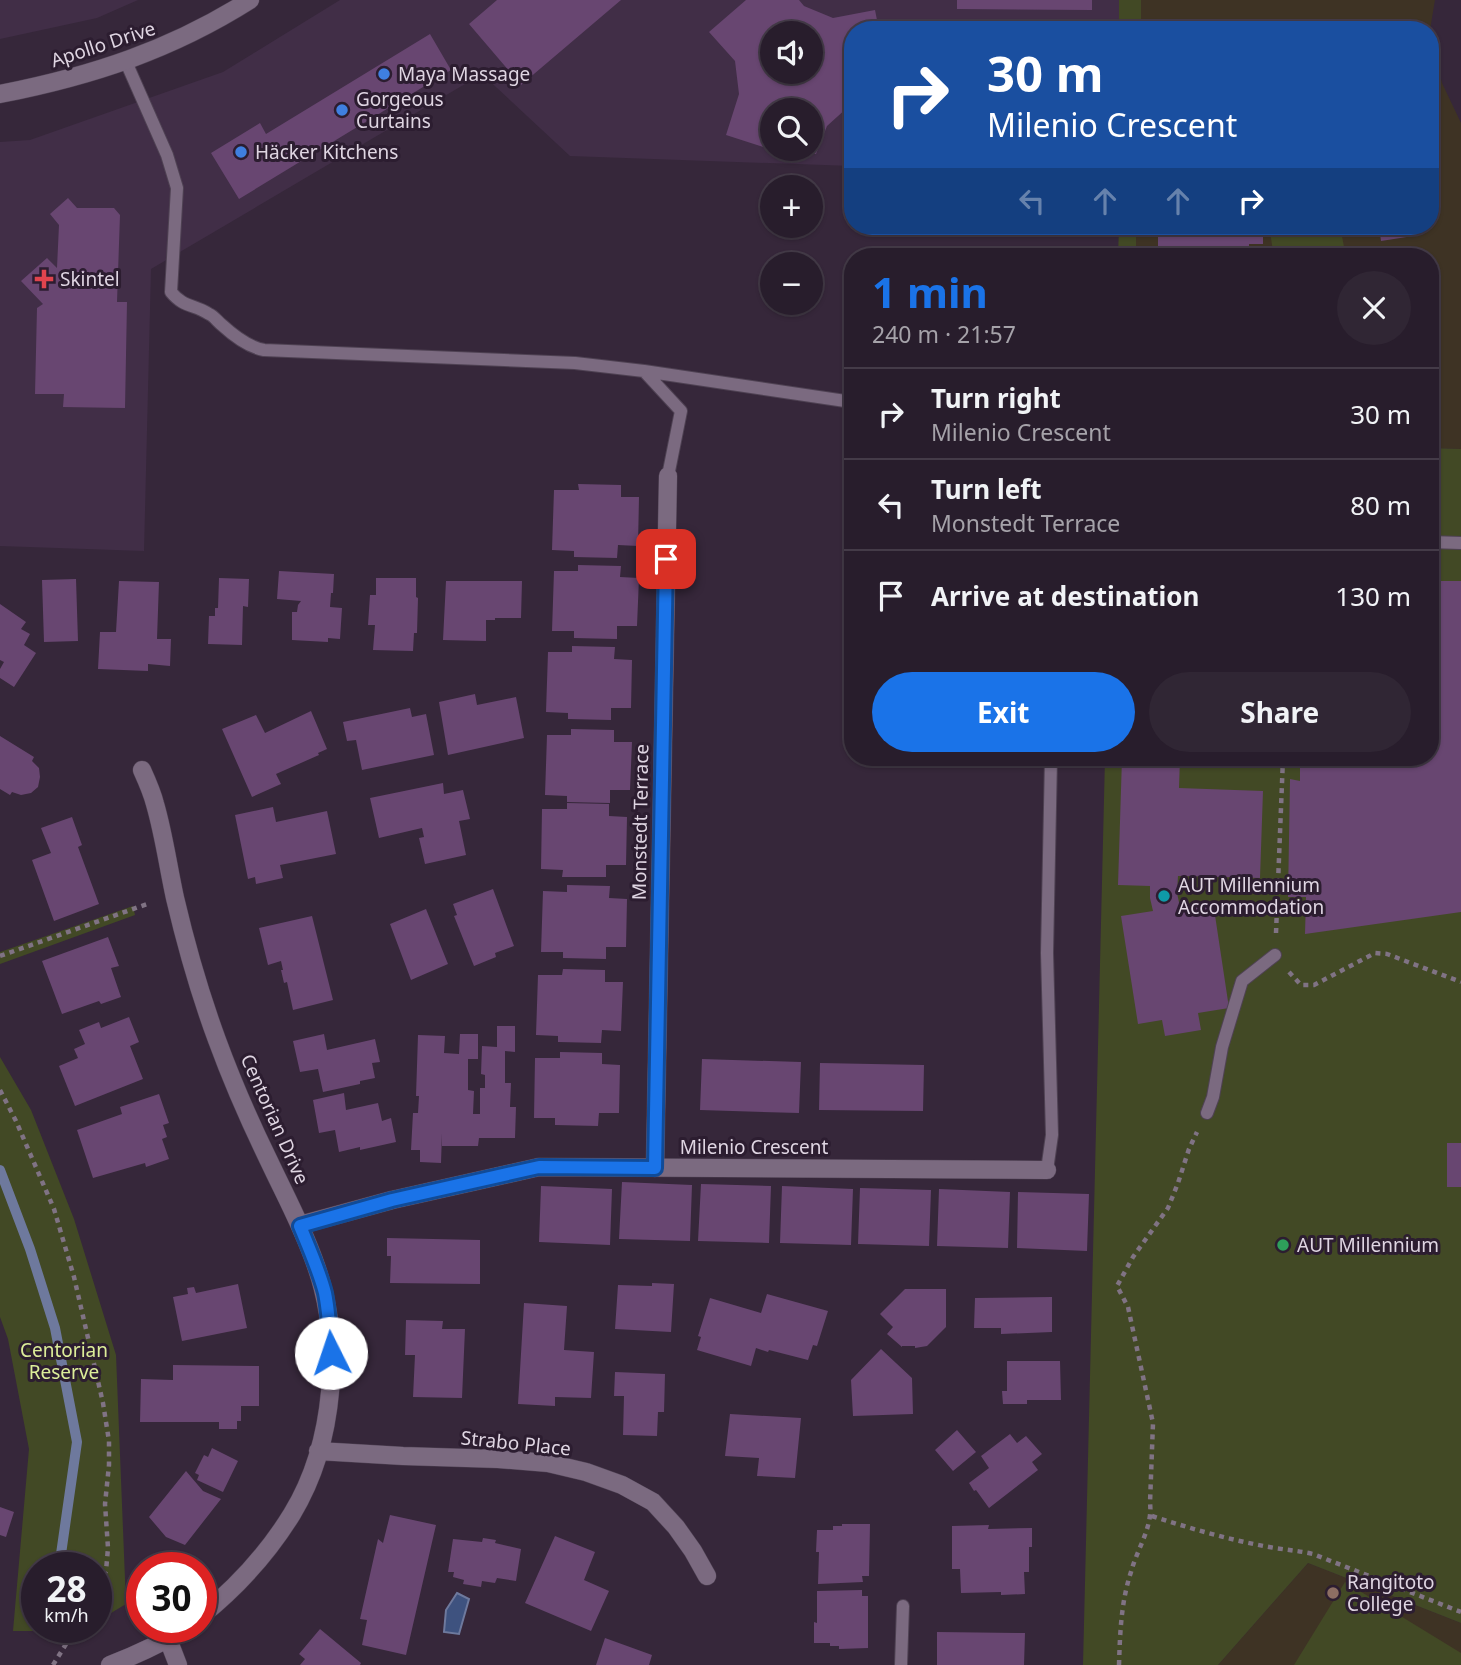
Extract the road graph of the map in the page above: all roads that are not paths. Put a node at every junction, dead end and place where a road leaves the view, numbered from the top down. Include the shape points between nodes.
1 (250, 0) edge
2 (126, 62) junction
3 (0, 94) edge
4 (644, 371) junction
5 (844, 401) edge
6 (668, 476) joint
7 (1439, 542) edge
8 (1461, 543) edge
9 (1051, 766) edge
10 (142, 769) dead end
11 (1275, 955) road end
12 (1207, 1112) road end
13 (655, 1168) junction
14 (1047, 1170) joint
15 (300, 1226) junction
16 (318, 1451) junction
17 (706, 1576) dead end
18 (217, 1603) edge
19 (903, 1606) dead end
20 (160, 1643) edge
21 (170, 1643) edge
22 (110, 1665) edge
23 (178, 1665) edge
24 (901, 1665) edge

1 - 2 street, Apollo Drive via 193,33
2 - 3 street, Apollo Drive
2 - 4 lane via 177,188 171,292 177,300 211,314 252,348 575,363
4 - 5 lane
4 - 6 lane via 681,411
6 - 13 street, Monstedt Terrace
7 - 8 lane
9 - 14 lane via 1047,953 1052,1135
10 - 15 street, Centorian Drive via 158,812 182,929 217,1040
11 - 12 lane via 1242,981
13 - 14 street, Milenio Crescent
13 - 15 street, Milenio Crescent via 539,1167
15 - 16 street, Centorian Drive via 316,1263 330,1322 331,1386
16 - 17 street, Strabo Place via 498,1459 586,1472 653,1502 676,1527
16 - 18 street, Centorian Drive via 285,1524 249,1573
19 - 24 lane
20 - 22 street
21 - 23 street

